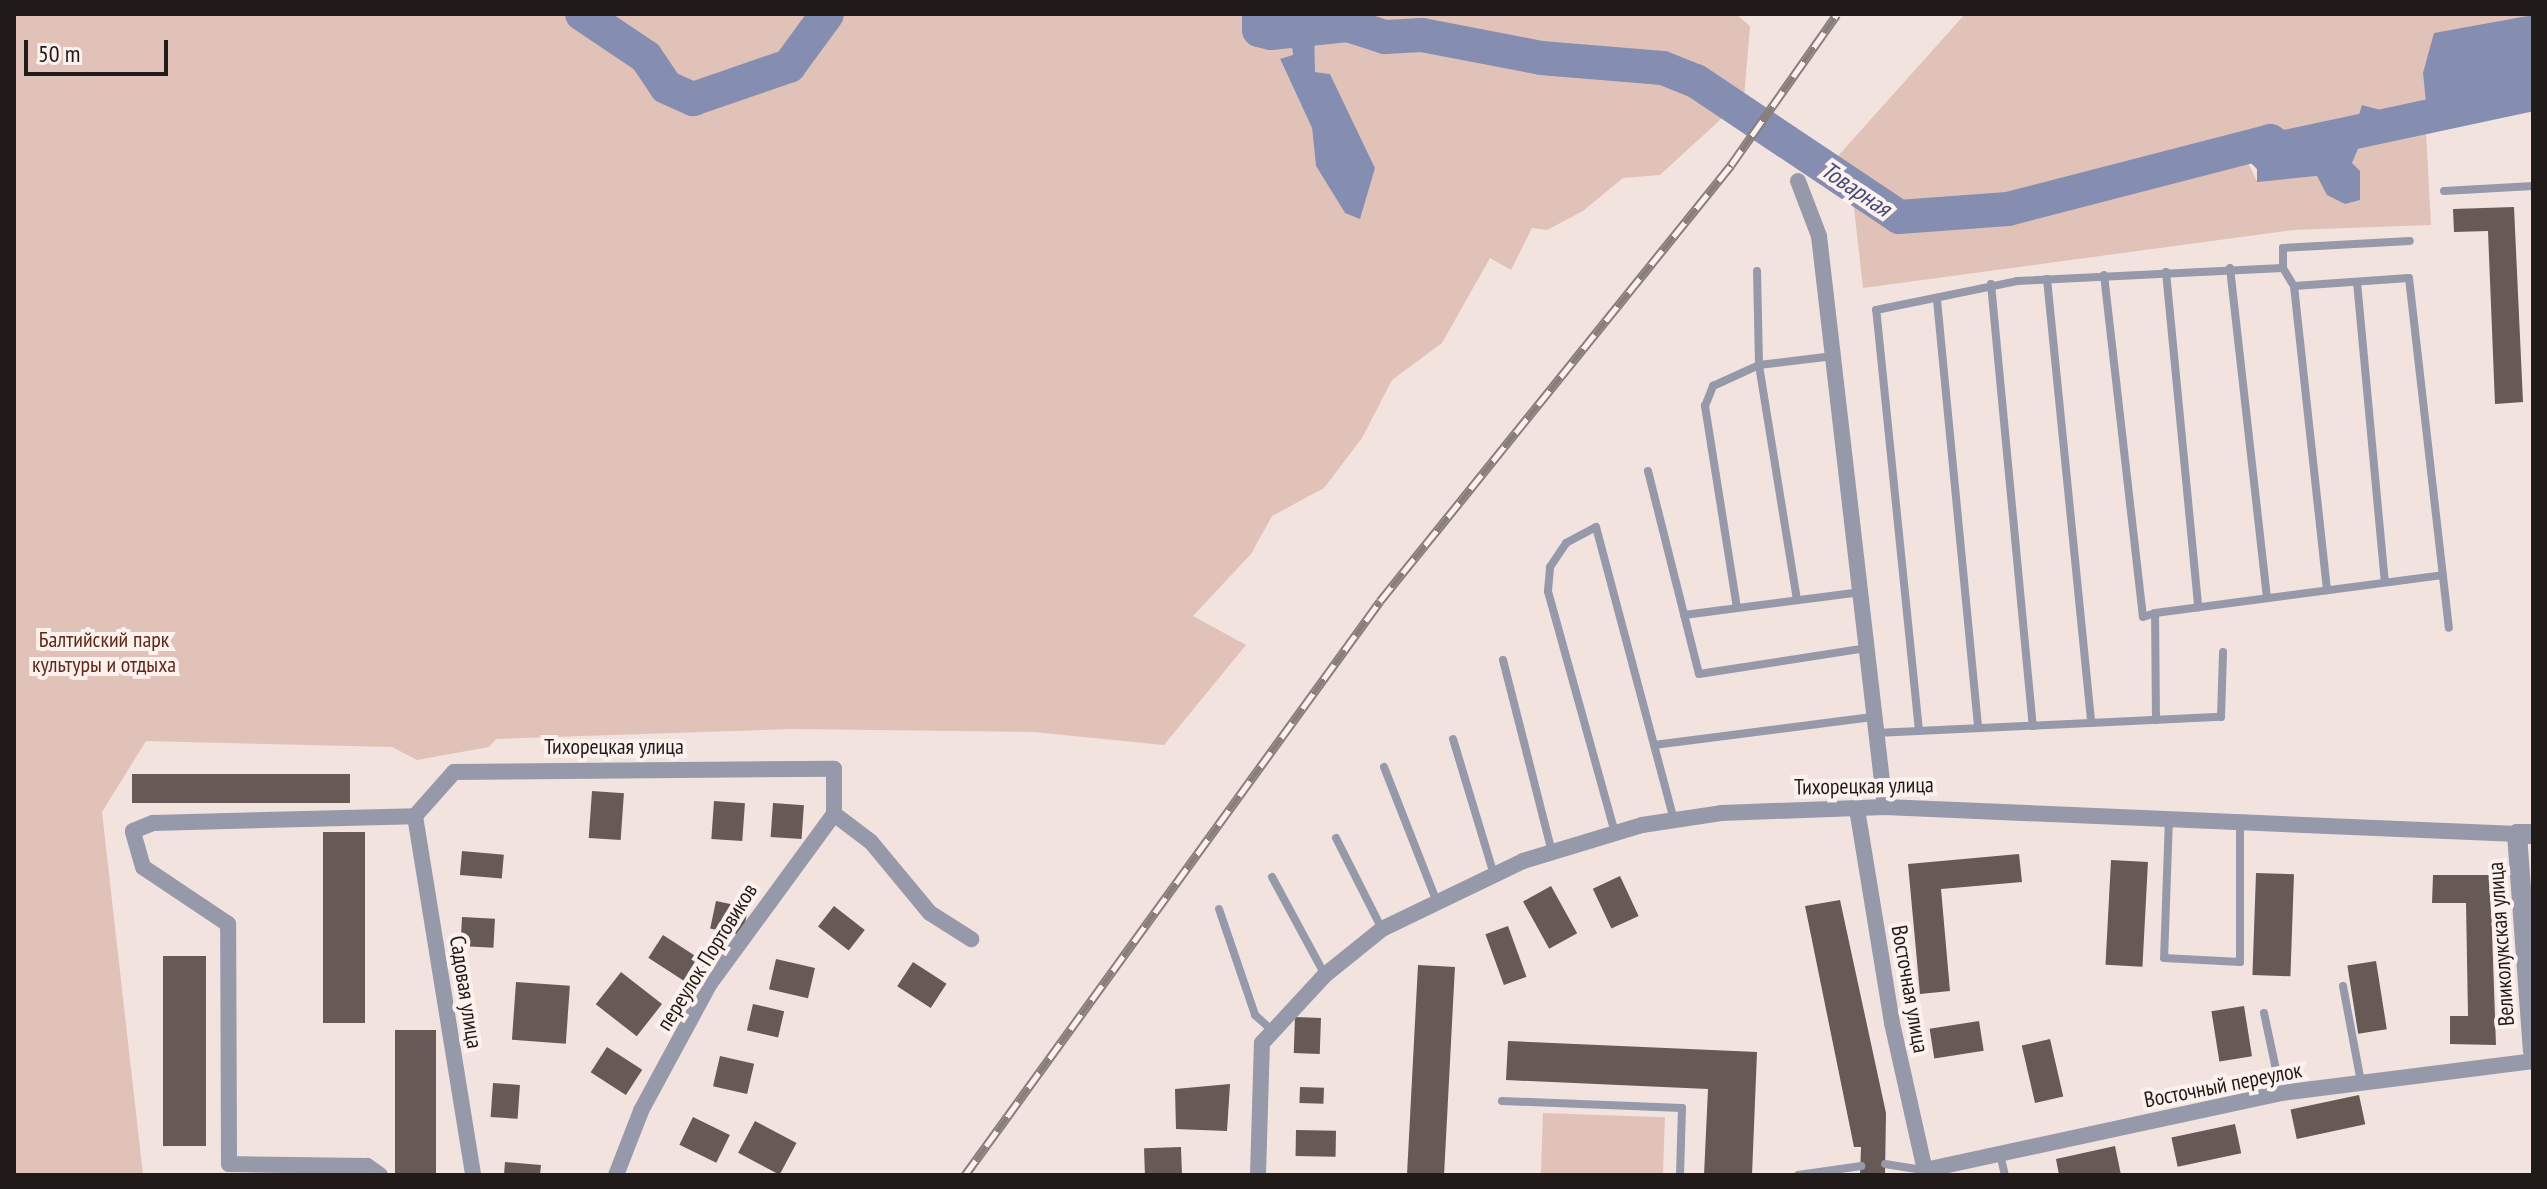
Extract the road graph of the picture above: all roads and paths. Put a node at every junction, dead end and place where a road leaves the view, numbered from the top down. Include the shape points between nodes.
1 (1798, 181) dead end
2 (2533, 186) edge
3 (2444, 191) dead end
4 (2410, 241) dead end
5 (2230, 268) junction
6 (2283, 268) junction
7 (1757, 271) dead end
8 (2166, 272) junction
9 (2104, 275) junction
10 (2047, 279) junction
11 (2357, 282) junction
12 (1991, 284) junction
13 (2294, 286) junction
14 (1937, 300) junction
15 (1833, 356) junction
16 (1759, 365) junction
17 (1648, 471) dead end
18 (2443, 575) junction
19 (2385, 582) junction
20 (2327, 590) junction
21 (1860, 592) junction
22 (2267, 598) junction
23 (1797, 600) junction
24 (2198, 607) junction
25 (1737, 608) junction
26 (2155, 613) junction
27 (1684, 615) junction
28 (2449, 628) dead end
29 (1866, 648) junction
30 (2223, 652) dead end
31 (1503, 660) dead end
32 (2156, 720) junction
33 (2091, 723) junction
34 (1874, 725) junction
35 (2033, 726) junction
36 (1978, 728) junction
37 (1919, 731) junction
38 (1453, 739) dead end
39 (1654, 745) junction
40 (1384, 767) dead end
41 (1885, 807) junction
42 (1857, 809) junction
43 (834, 814) junction
44 (415, 816) junction
45 (2169, 816) junction
46 (2240, 817) junction
47 (1674, 821) junction
48 (1615, 833) junction
49 (2525, 834) edge
50 (1336, 838) dead end
51 (1552, 852) junction
52 (1494, 875) junction
53 (1272, 877) dead end
54 (1437, 902) junction
55 (1219, 909) dead end
56 (1382, 929) junction
57 (971, 939) dead end
58 (1325, 975) junction
59 (2343, 986) dead end
60 (2264, 1013) dead end
61 (1268, 1037) junction
62 (2533, 1050) edge
63 (2533, 1061) edge
64 (2361, 1083) junction
65 (2281, 1093) junction
66 (1502, 1101) dead end
67 (2000, 1154) junction
68 (1885, 1164) dead end
69 (1861, 1166) dead end
70 (1926, 1173) edge
71 (380, 1175) edge
72 (473, 1175) edge
73 (616, 1175) edge
74 (1258, 1175) edge
75 (1680, 1175) edge
76 (1798, 1175) edge
77 (2005, 1175) edge

1 - 15 street via 1819,236
2 - 3 lane
4 - 6 lane via 2283,248
5 - 6 lane
5 - 8 lane
5 - 22 lane
6 - 13 lane
7 - 16 lane
8 - 9 lane
8 - 24 lane
9 - 10 lane
9 - 26 lane via 2143,617
10 - 12 lane
10 - 33 lane
11 - 13 lane
11 - 18 lane via 2409,278
11 - 19 lane
12 - 14 lane via 1946,291
12 - 35 lane
13 - 20 lane
14 - 36 lane
14 - 37 lane via 1876,310
15 - 16 lane
15 - 21 street
16 - 23 lane
16 - 25 lane via 1713,386 1705,406
17 - 27 lane
18 - 19 lane
18 - 28 lane
19 - 20 lane
20 - 22 lane
21 - 23 lane
21 - 29 street
22 - 24 lane
23 - 25 lane
24 - 26 lane
25 - 27 lane
26 - 32 lane
27 - 29 lane via 1699,674
29 - 34 street
30 - 32 lane via 2221,717
31 - 51 lane
32 - 33 lane
33 - 35 lane
34 - 37 lane
34 - 39 lane
34 - 41 street
35 - 36 lane
36 - 37 lane
38 - 52 lane
39 - 47 lane
39 - 48 lane via 1596,527 1566,543 1550,567 1548,591
40 - 54 lane
41 - 42 street, Тихорецкая улица
41 - 45 street, Тихорецкая улица
42 - 47 street, Тихорецкая улица
42 - 70 street, Восточная улица via 1892,1023
43 - 44 street, Тихорецкая улица via 834,769 454,772
43 - 57 street via 871,842 930,913
43 - 73 street, переулок Портовиков via 709,985 641,1111
44 - 71 street via 153,823 133,831 143,867 228,924 229,1164 367,1166
44 - 72 street, Садовая улица
45 - 46 street, Тихорецкая улица
45 - 46 lane via 2164,958 2240,962
46 - 49 street, Тихорецкая улица
47 - 48 street, Тихорецкая улица
48 - 51 street, Тихорецкая улица
49 - 62 street, Великолукская улица
50 - 56 lane
51 - 52 street, Тихорецкая улица
52 - 54 street, Тихорецкая улица
53 - 58 lane
54 - 56 street, Тихорецкая улица
55 - 61 lane via 1255,1015
56 - 58 street, Тихорецкая улица
58 - 61 street, Тихорецкая улица
59 - 64 lane
60 - 65 lane
61 - 74 street
63 - 64 street, Восточный переулок
64 - 65 street, Восточный переулок
65 - 67 street, Восточный переулок
66 - 75 lane via 1682,1108
67 - 70 street, Восточный переулок
67 - 77 lane
68 - 70 lane
69 - 76 lane

